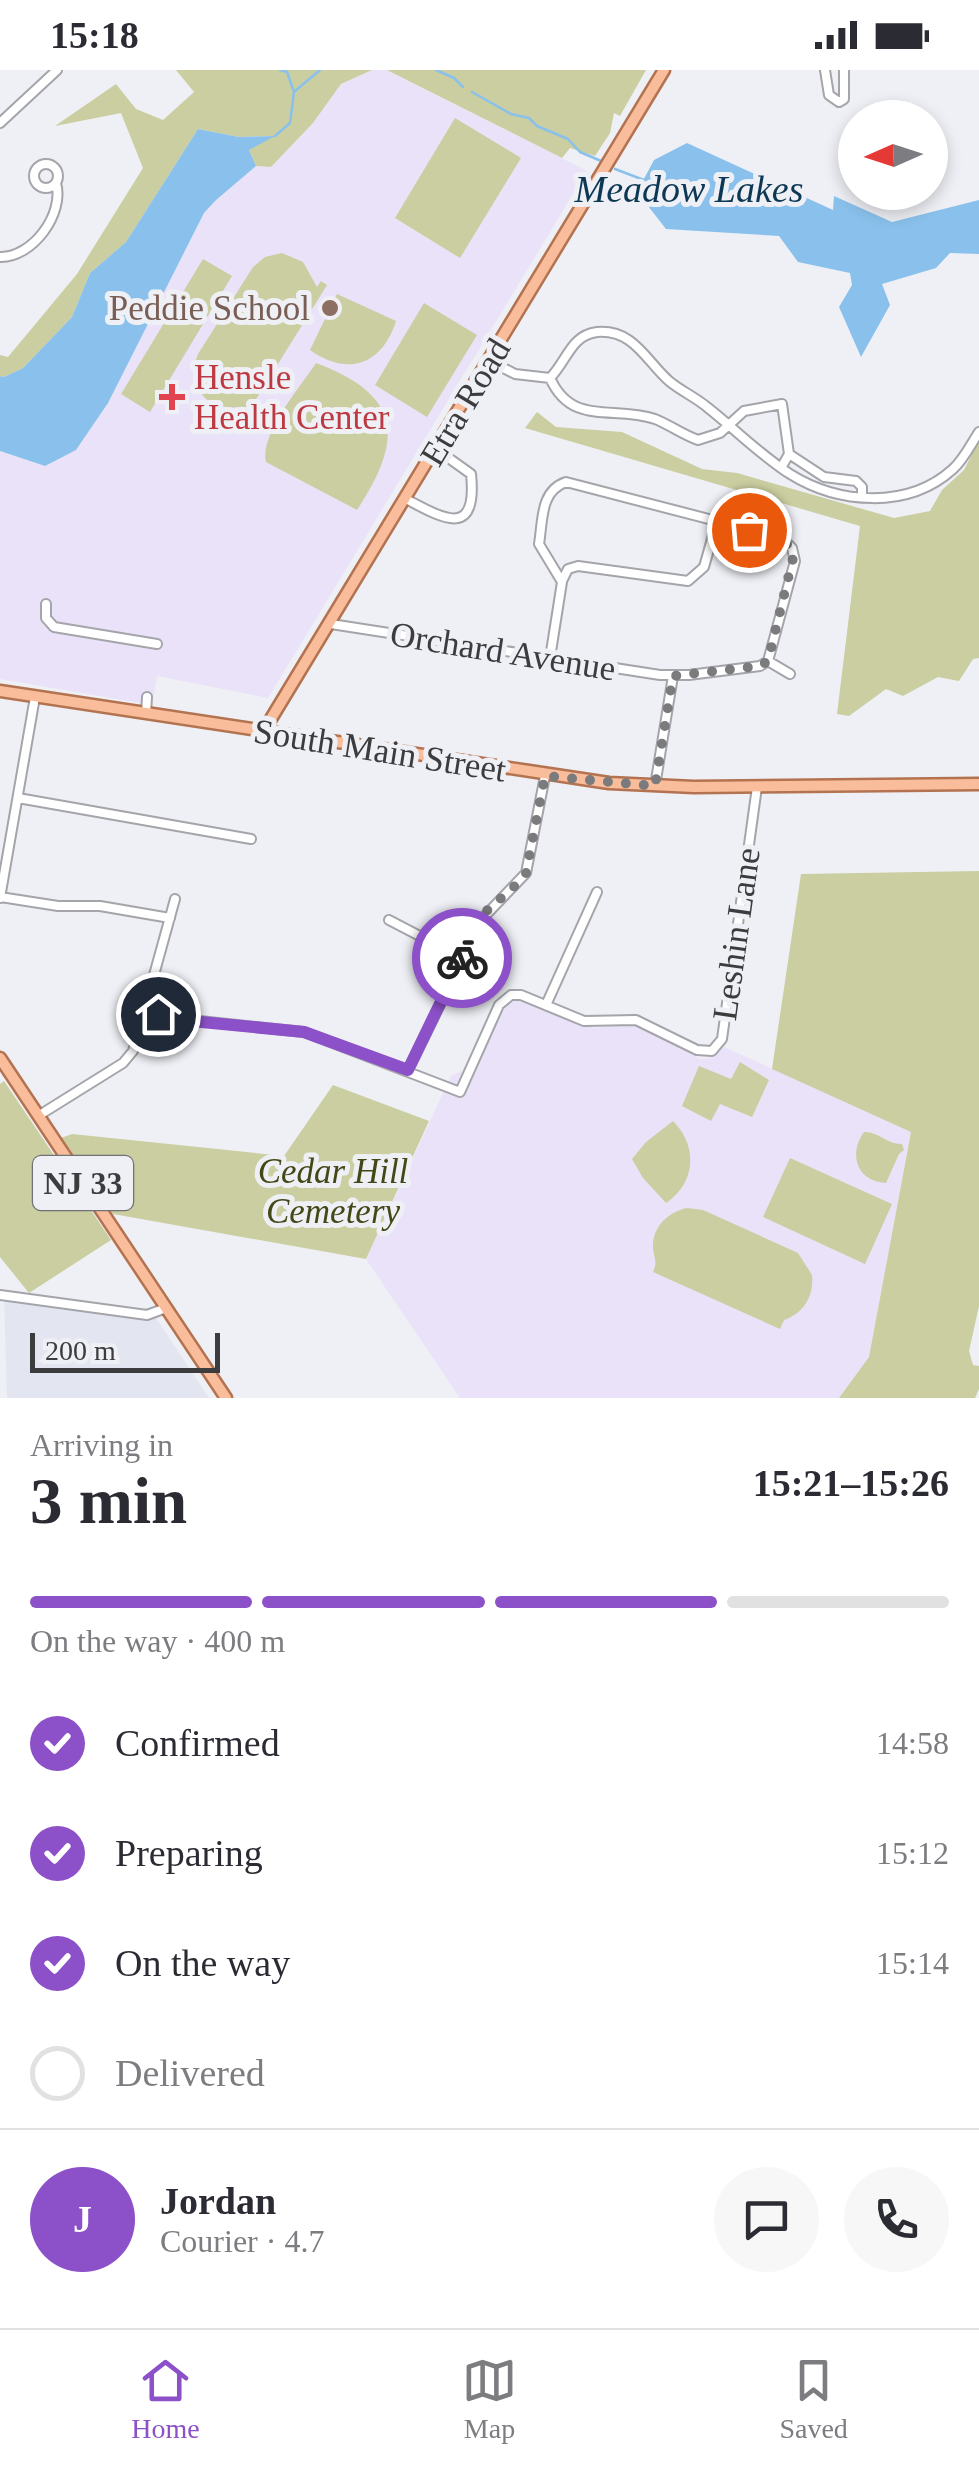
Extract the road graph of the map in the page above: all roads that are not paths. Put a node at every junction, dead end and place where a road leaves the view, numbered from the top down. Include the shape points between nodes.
1 (664, 70) edge
2 (825, 70) edge
3 (844, 70) edge
4 (52, 72) edge
5 (0, 123) edge
6 (56, 183) dead end
7 (0, 257) edge
8 (490, 361) junction
9 (550, 378) junction
10 (728, 427) junction
11 (979, 432) edge
12 (436, 449) junction
13 (789, 454) junction
14 (781, 468) junction
15 (862, 497) junction
16 (406, 499) junction
17 (717, 521) junction
18 (562, 582) junction
19 (46, 604) dead end
20 (331, 624) junction
21 (156, 644) dead end
22 (550, 658) junction
23 (768, 661) junction
24 (790, 674) dead end
25 (673, 676) junction
26 (0, 691) edge
27 (35, 697) junction
28 (263, 732) junction
29 (545, 776) junction
30 (979, 784) edge
31 (655, 786) junction
32 (757, 787) junction
33 (18, 798) junction
34 (251, 839) dead end
35 (596, 892) dead end
36 (0, 897) edge
37 (175, 899) dead end
38 (170, 918) junction
39 (389, 920) dead end
40 (462, 958) junction
41 (546, 1005) junction
42 (144, 1011) junction
43 (0, 1058) edge
44 (408, 1070) junction
45 (38, 1116) junction
46 (0, 1295) edge
47 (166, 1308) junction
48 (226, 1398) edge

1 - 8 main road, Etra Road
2 - 3 street via 838,102 844,99
4 - 5 street
6 - 7 street via 58,202 44,228 25,250
8 - 9 street via 522,376
8 - 12 main road, Etra Road
9 - 10 street via 558,395 576,408 652,418 698,440
9 - 10 street via 586,335 625,336
10 - 13 street via 751,408 782,404
10 - 14 street
11 - 15 street via 936,482 892,497
12 - 16 main road, Etra Road
12 - 16 street via 471,474 468,508 452,520
13 - 14 street
13 - 15 street via 824,477 856,482
14 - 15 street via 834,495
16 - 20 main road, Etra Road
17 - 18 street via 704,567 688,581 578,566
17 - 18 street via 561,483 547,496 539,544
17 - 23 street via 782,538 794,554
18 - 22 street
19 - 21 street via 54,627
20 - 22 street, Orchard Avenue
20 - 28 main road, Etra Road
22 - 25 street, Orchard Avenue
23 - 24 street
23 - 25 street, Orchard Avenue
25 - 31 street
26 - 27 main road, South Main Street
27 - 28 main road, South Main Street
27 - 33 street
28 - 29 main road, South Main Street
29 - 31 main road, South Main Street
29 - 40 street via 526,873 488,909
30 - 32 main road, South Main Street
31 - 32 main road, South Main Street
32 - 41 street, Leshin Lane via 716,1048 702,1052 639,1020 584,1021
33 - 34 street
33 - 36 street
35 - 41 street
36 - 38 street
37 - 38 street
38 - 42 street
39 - 40 street
40 - 44 street
41 - 44 street, Leshin Lane via 521,994 502,1000 460,1092
42 - 44 street via 304,1032
42 - 45 street via 128,1057
43 - 45 main road, NJ 33
45 - 47 main road, NJ 33
46 - 47 street via 147,1315
47 - 48 main road, NJ 33

